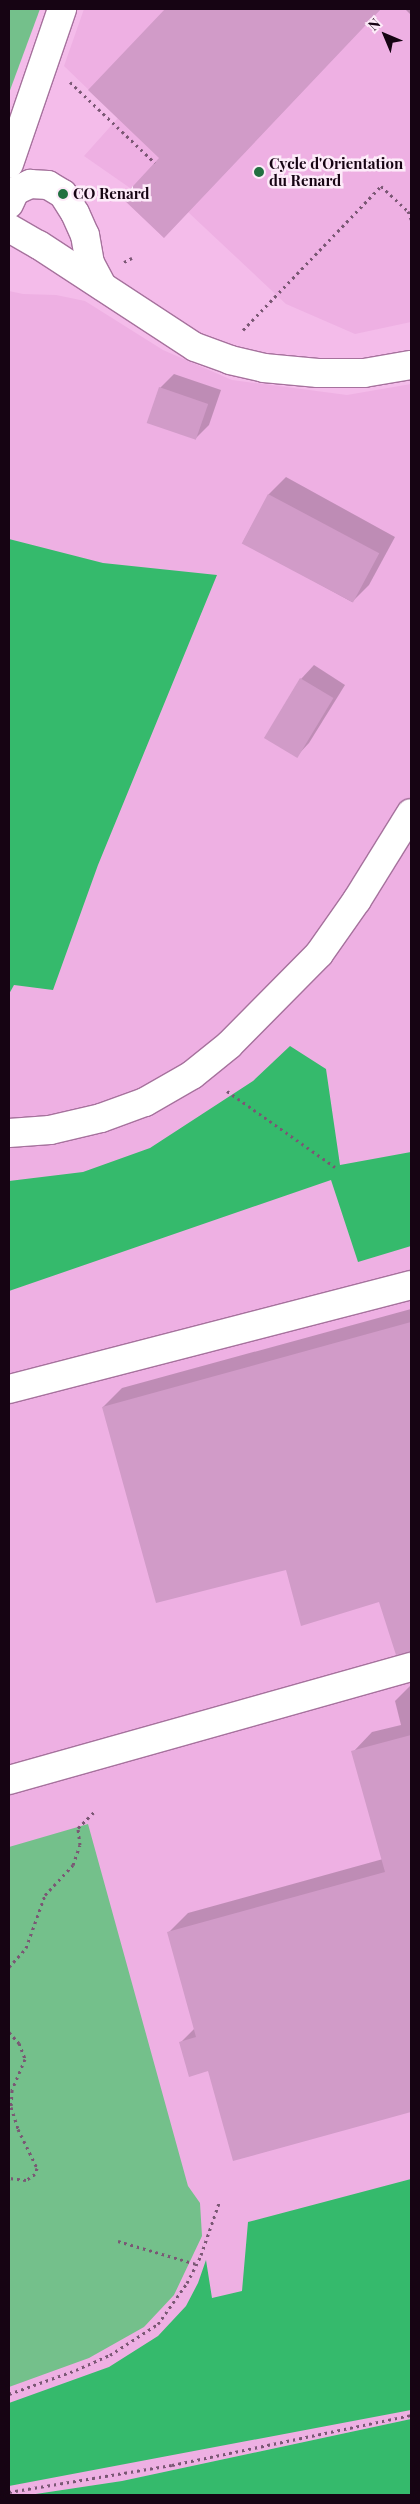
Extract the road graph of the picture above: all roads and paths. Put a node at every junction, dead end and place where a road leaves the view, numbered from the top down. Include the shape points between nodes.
1 (62, 9) edge
2 (72, 84) dead end
3 (155, 163) dead end
4 (9, 164) edge
5 (9, 204) edge
6 (411, 219) edge
7 (9, 228) edge
8 (102, 286) junction
9 (243, 330) dead end
10 (411, 365) edge
11 (411, 813) edge
12 (227, 1091) dead end
13 (9, 1133) edge
14 (335, 1167) dead end
15 (411, 1285) edge
16 (9, 1389) edge
17 (411, 1667) edge
18 (9, 1780) edge
19 (96, 1810) dead end
20 (9, 1967) edge
21 (9, 2032) edge
22 (9, 2178) edge
23 (219, 2203) dead end
24 (118, 2241) dead end
25 (196, 2264) junction
26 (9, 2394) edge
27 (411, 2415) edge
28 (9, 2492) edge

1 - 4 street
2 - 3 path
5 - 8 street via 15,191 30,184 48,185 63,194 76,213 85,235 90,263
6 - 9 path via 408,211 380,186
7 - 8 street
8 - 10 street via 195,347 230,360 264,368 318,373 364,373
11 - 13 street via 319,954 229,1045 192,1075 144,1102 101,1118 50,1130
12 - 14 path
15 - 16 street
17 - 18 street
19 - 20 path via 78,1828 80,1845 73,1865 45,1895 26,1948
21 - 22 path via 19,2043 24,2059 12,2090 11,2107 37,2168 35,2174 26,2180
23 - 25 path
24 - 25 path
25 - 26 path via 175,2302 158,2324 110,2355
27 - 28 path via 172,2465

